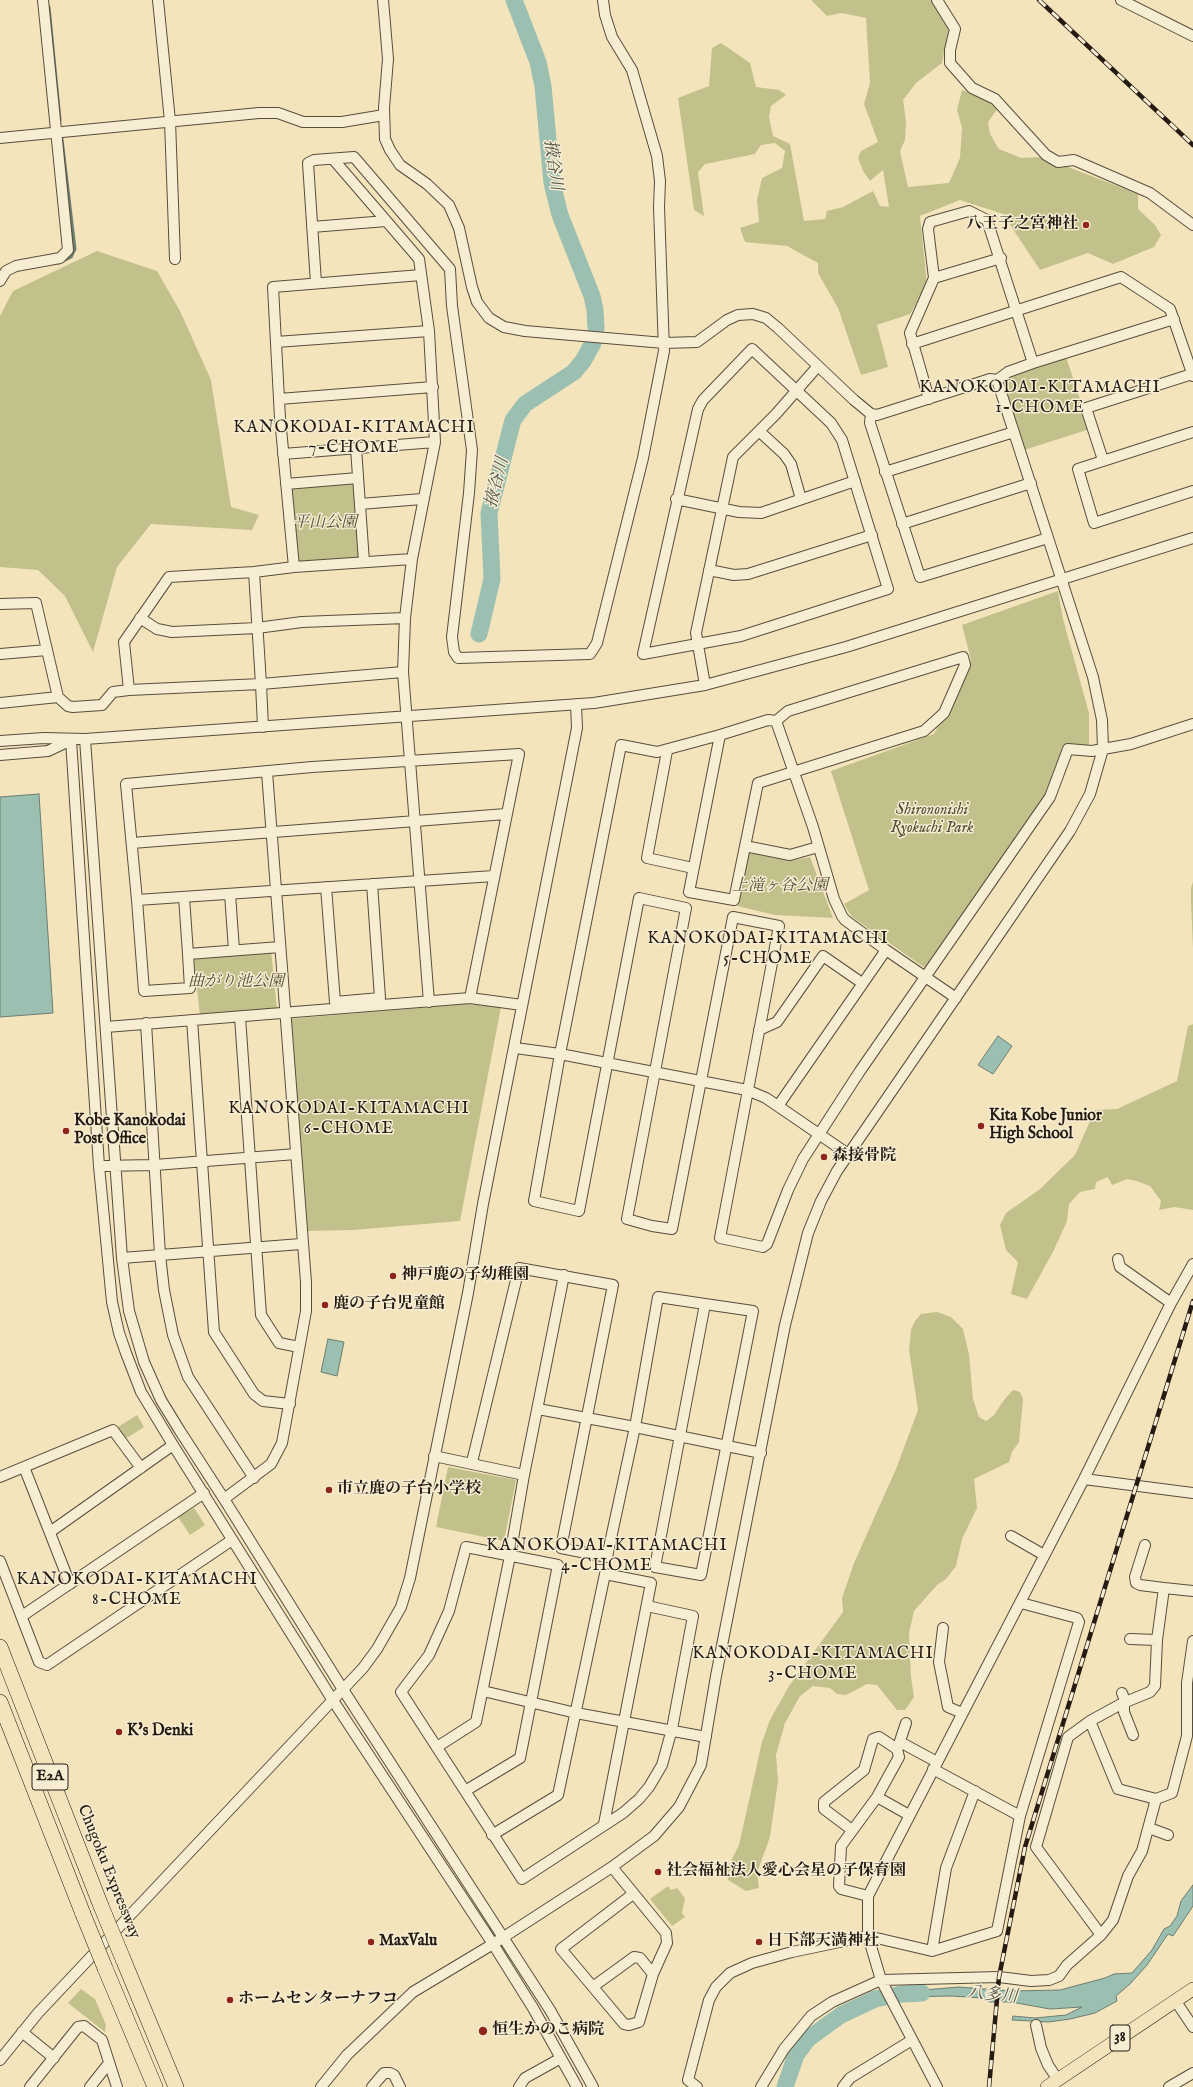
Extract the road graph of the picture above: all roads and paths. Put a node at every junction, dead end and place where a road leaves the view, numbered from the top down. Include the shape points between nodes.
1 (43, 0) edge
2 (158, 0) edge
3 (383, 0) edge
4 (603, 0) edge
5 (937, 0) edge
6 (1121, 0) edge
7 (1193, 36) edge
8 (384, 116) junction
9 (170, 121) junction
10 (56, 132) junction
11 (0, 138) edge
12 (333, 159) junction
13 (386, 221) junction
14 (1193, 225) edge
15 (312, 227) junction
16 (1001, 258) junction
17 (175, 259) dead end
18 (421, 275) junction
19 (934, 278) junction
20 (0, 280) edge
21 (316, 283) junction
22 (1016, 312) junction
23 (1174, 318) junction
24 (429, 332) junction
25 (276, 342) junction
26 (664, 343) junction
27 (912, 344) junction
28 (1033, 363) junction
29 (818, 366) junction
30 (1193, 375) edge
31 (997, 380) junction
32 (433, 387) junction
33 (796, 390) junction
34 (279, 399) junction
35 (929, 399) junction
36 (871, 414) junction
37 (759, 431) junction
38 (1014, 432) junction
39 (1193, 432) edge
40 (435, 442) junction
41 (356, 448) junction
42 (283, 454) junction
43 (1103, 460) junction
44 (885, 472) junction
45 (358, 478) junction
46 (855, 481) junction
47 (1031, 483) junction
48 (286, 484) junction
49 (1193, 491) edge
50 (422, 499) junction
51 (676, 499) junction
52 (801, 499) junction
53 (360, 504) junction
54 (723, 508) junction
55 (902, 524) junction
56 (872, 535) junction
57 (1048, 538) junction
58 (1193, 538) edge
59 (412, 559) junction
60 (364, 562) junction
61 (294, 567) junction
62 (710, 570) junction
63 (254, 572) junction
64 (1060, 580) junction
65 (0, 604) edge
66 (140, 618) junction
67 (404, 618) junction
68 (257, 628) junction
69 (698, 645) junction
70 (47, 650) junction
71 (0, 654) edge
72 (403, 672) junction
73 (261, 684) junction
74 (705, 685) junction
75 (129, 690) junction
76 (58, 697) junction
77 (0, 703) edge
78 (576, 704) junction
79 (408, 717) junction
80 (776, 721) junction
81 (1193, 724) edge
82 (263, 727) junction
83 (720, 735) junction
84 (0, 740) edge
85 (71, 740) junction
86 (85, 740) junction
87 (1103, 749) junction
88 (667, 751) junction
89 (0, 755) edge
90 (410, 762) junction
91 (794, 771) junction
92 (267, 772) junction
93 (506, 814) junction
94 (415, 820) junction
95 (271, 832) junction
96 (132, 843) junction
97 (745, 846) junction
98 (818, 847) junction
99 (694, 868) junction
100 (494, 876) junction
101 (421, 881) junction
102 (372, 884) junction
103 (326, 887) junction
104 (275, 891) junction
105 (230, 894) junction
106 (184, 897) junction
107 (137, 900) junction
108 (280, 947) junction
109 (234, 950) junction
110 (886, 950) junction
111 (188, 954) junction
112 (926, 977) junction
113 (862, 983) junction
114 (470, 998) junction
115 (956, 998) junction
116 (429, 1002) junction
117 (522, 1005) junction
118 (284, 1013) junction
119 (240, 1016) junction
120 (192, 1020) junction
121 (146, 1023) junction
122 (106, 1027) junction
123 (759, 1030) junction
124 (515, 1048) junction
125 (560, 1054) junction
126 (607, 1064) junction
127 (653, 1073) junction
128 (700, 1082) junction
129 (747, 1090) junction
130 (778, 1106) junction
131 (820, 1134) junction
132 (296, 1154) junction
133 (848, 1154) junction
134 (249, 1158) junction
135 (202, 1161) junction
136 (155, 1165) junction
137 (99, 1166) junction
138 (116, 1166) junction
139 (301, 1244) junction
140 (255, 1248) junction
141 (209, 1251) junction
142 (160, 1255) junction
143 (122, 1258) junction
144 (1118, 1259) dead end
145 (1193, 1264) edge
146 (564, 1275) junction
147 (1171, 1303) junction
148 (705, 1304) junction
149 (299, 1347) junction
150 (290, 1404) junction
151 (538, 1409) junction
152 (586, 1418) junction
153 (634, 1426) junction
154 (680, 1437) junction
155 (173, 1445) junction
156 (726, 1445) junction
157 (761, 1453) junction
158 (434, 1456) junction
159 (472, 1462) junction
160 (24, 1467) junction
161 (140, 1468) junction
162 (524, 1475) junction
163 (0, 1477) edge
164 (254, 1478) junction
165 (1084, 1479) junction
166 (204, 1493) junction
167 (1193, 1493) edge
168 (224, 1499) junction
169 (50, 1532) junction
170 (1017, 1537) dead end
171 (232, 1540) junction
172 (1145, 1545) dead end
173 (1044, 1555) junction
174 (510, 1556) junction
175 (0, 1561) edge
176 (70, 1584) junction
177 (1164, 1588) junction
178 (1193, 1591) edge
179 (1021, 1603) junction
180 (647, 1606) junction
181 (22, 1616) junction
182 (943, 1628) dead end
183 (1130, 1638) dead end
184 (1157, 1640) junction
185 (1193, 1641) edge
186 (0, 1647) edge
187 (342, 1688) junction
188 (483, 1691) junction
189 (1123, 1698) junction
190 (332, 1699) junction
191 (0, 1702) edge
192 (532, 1702) junction
193 (576, 1713) junction
194 (962, 1713) junction
195 (1190, 1716) edge
196 (1090, 1721) junction
197 (624, 1722) junction
198 (906, 1723) dead end
199 (672, 1729) junction
200 (1134, 1735) dead end
201 (706, 1737) junction
202 (899, 1746) junction
203 (438, 1747) junction
204 (935, 1765) junction
205 (465, 1791) junction
206 (975, 1791) junction
207 (877, 1797) junction
208 (1156, 1799) junction
209 (909, 1815) junction
210 (1020, 1816) junction
211 (604, 1824) junction
212 (1149, 1828) junction
213 (852, 1830) junction
214 (492, 1835) junction
215 (1168, 1835) dead end
216 (612, 1867) junction
217 (633, 1894) junction
218 (868, 1896) junction
219 (1101, 1935) junction
220 (868, 1936) junction
221 (503, 1937) junction
222 (493, 1944) junction
223 (932, 1951) junction
224 (653, 1974) junction
225 (883, 1983) junction
226 (594, 1986) junction
227 (1193, 1989) edge
228 (1175, 2000) junction
229 (1036, 2025) dead end
230 (1193, 2027) edge
231 (22, 2032) junction
232 (912, 2040) junction
233 (54, 2058) junction
234 (561, 2058) junction
235 (0, 2060) edge
236 (109, 2063) junction
237 (1193, 2073) edge
238 (1058, 2080) junction
239 (687, 2084) edge
240 (936, 2086) edge
241 (30, 2087) edge
242 (90, 2087) edge
243 (117, 2087) edge
244 (155, 2087) edge
245 (176, 2087) edge
246 (321, 2087) edge
247 (372, 2087) edge
248 (400, 2087) edge
249 (520, 2087) edge
250 (576, 2087) edge
251 (593, 2087) edge
252 (698, 2087) edge
253 (761, 2087) edge
254 (843, 2087) edge
255 (1047, 2087) edge
256 (1169, 2087) edge

1 - 10 street
2 - 9 street
3 - 8 street via 388,59
4 - 26 street via 612,36 632,70 657,156 660,181
5 - 14 street via 955,28 950,63 972,88 995,99 1046,155 1058,162 1074,160 1150,192
6 - 7 street
8 - 9 street via 342,122 303,122 278,113 259,113
8 - 26 street via 385,139 400,165 427,184 449,206 459,228 477,302 489,318 504,327 525,331
9 - 10 street
9 - 17 street
10 - 11 street
10 - 20 street via 68,250 60,258 16,266 6,271
12 - 13 street
12 - 15 street via 314,160 308,163
12 - 26 street via 354,157 450,269 452,306 472,450 452,637 454,652 458,658 590,654 594,650 643,458
13 - 15 street
13 - 18 street via 419,259
15 - 21 street
16 - 19 street
16 - 19 street via 988,220 969,211 930,222 928,229
16 - 22 street
18 - 21 street
18 - 24 street
19 - 27 street via 910,333
21 - 25 street via 273,287
22 - 23 street via 1121,277 1170,309
22 - 27 street
22 - 28 street
23 - 28 street
23 - 30 street
24 - 25 street
24 - 32 street
25 - 34 street
26 - 29 street via 697,342 726,320 738,314 753,314 766,318
27 - 35 street
28 - 31 street via 1008,372
29 - 33 street
29 - 36 street
30 - 43 street via 1086,408
31 - 35 street via 990,379
31 - 38 street
32 - 34 street
32 - 40 street
33 - 37 street
33 - 46 street via 835,429 842,440
33 - 51 street via 752,349 703,400 698,409
34 - 42 street
35 - 36 street via 877,415
36 - 44 street via 870,423
37 - 52 street via 791,464
37 - 54 street via 733,457
38 - 44 street
38 - 47 street
39 - 43 street
40 - 41 street
40 - 50 street
41 - 42 street
41 - 45 street
42 - 48 street
43 - 49 street via 1078,469 1094,523
44 - 55 street
45 - 48 street
45 - 53 street
46 - 52 street
46 - 56 street
47 - 55 street
47 - 57 street
48 - 61 street
50 - 53 street
50 - 59 street
51 - 54 street
51 - 69 street via 643,654
52 - 54 street via 760,513 749,514
53 - 60 street
54 - 62 street
55 - 57 street via 920,578
56 - 62 street via 748,574 734,575
56 - 69 street via 888,589 741,636
57 - 64 street
58 - 64 street
59 - 60 street
59 - 67 street
60 - 61 street
61 - 63 street
62 - 69 street via 696,633
63 - 66 street via 168,577
63 - 68 street
64 - 74 street via 846,646
64 - 87 street via 1098,697
65 - 70 street via 36,603
66 - 68 street via 157,629 172,632
66 - 75 street via 124,642
67 - 68 street via 302,622
67 - 72 street
68 - 73 street
69 - 74 street
70 - 71 street
70 - 76 street
72 - 73 street
72 - 79 street
73 - 75 street
73 - 82 street
74 - 78 street
75 - 76 street via 113,692 102,705 73,707
76 - 77 street
78 - 79 street
78 - 117 street via 577,728
79 - 82 street
79 - 90 street
80 - 83 street via 768,720
80 - 91 street
80 - 91 street via 788,711 963,657 965,665 944,713 924,731
81 - 87 street via 1131,744
82 - 86 street
83 - 88 street
83 - 99 street
84 - 85 street
85 - 86 street
85 - 89 street via 48,751
85 - 137 street
86 - 122 street
87 - 112 street via 1068,749 1050,797
87 - 115 street via 1096,778 1080,814
88 - 99 street via 647,858
88 - 125 street via 657,752 621,745
90 - 92 street
90 - 93 street via 519,754
90 - 94 street
91 - 97 street via 758,783
91 - 98 street
92 - 95 street
92 - 96 street via 126,784
93 - 94 street
93 - 100 street
94 - 95 street
94 - 101 street
95 - 96 street
95 - 104 street
96 - 107 street
97 - 98 street via 790,855
97 - 99 street via 734,900 689,892
98 - 110 street via 842,916
100 - 101 street
100 - 114 street
101 - 102 street
101 - 116 street
102 - 103 street
102 - 103 street via 380,998 334,1002
103 - 104 street
104 - 105 street
104 - 108 street
105 - 106 street
105 - 109 street
106 - 107 street
106 - 111 street
107 - 111 street via 144,991 190,988
108 - 109 street
108 - 118 street
109 - 111 street
110 - 112 street
110 - 113 street
112 - 115 street
112 - 131 street
113 - 123 street via 823,956 778,1022
113 - 130 street
114 - 116 street
114 - 117 street
115 - 133 street
116 - 118 street
117 - 124 street
118 - 119 street
118 - 132 street
119 - 120 street
119 - 134 street
120 - 121 street
120 - 135 street
121 - 122 street
121 - 136 street
122 - 138 street
123 - 128 street via 779,926 733,917
123 - 129 street
124 - 125 street
124 - 158 street
125 - 126 street
125 - 126 street via 534,1201 548,1205 579,1211
126 - 127 street
126 - 127 street via 639,898 686,908
127 - 128 street
127 - 128 street via 626,1219 652,1226 672,1229
128 - 129 street
129 - 130 street
129 - 131 street via 720,1238 763,1247 767,1244 788,1190 803,1159
130 - 131 street
131 - 133 street
132 - 134 street
132 - 139 street
133 - 157 street via 821,1201 808,1233 792,1292
134 - 135 street
134 - 140 street
135 - 136 street
135 - 141 street
136 - 138 street
136 - 142 street
137 - 138 street
137 - 155 street via 112,1302 118,1333 141,1392
138 - 143 street
139 - 140 street
139 - 149 street via 306,1282 306,1311
140 - 141 street
140 - 149 street via 261,1315 279,1343
141 - 142 street
141 - 150 street via 214,1332 254,1394 263,1401
142 - 143 street
142 - 164 street via 173,1335 188,1377
143 - 168 street via 129,1310 144,1362 161,1400
144 - 147 street via 1120,1266
145 - 147 street
146 - 151 street
146 - 152 street via 612,1285
146 - 159 street via 519,1268
147 - 165 street
148 - 153 street via 658,1297
148 - 154 street
148 - 156 street via 753,1312
149 - 150 street
150 - 164 street via 282,1443 270,1464
151 - 152 street
151 - 162 street
152 - 153 street
152 - 153 street via 561,1548 606,1557
153 - 154 street
154 - 156 street
154 - 156 street via 655,1567 702,1575
155 - 161 street
155 - 166 street
156 - 157 street
157 - 201 street
158 - 159 street
158 - 187 street via 410,1578 401,1608 377,1649
159 - 162 street
160 - 161 street via 113,1430
160 - 163 street
160 - 169 street
161 - 169 street
162 - 174 street
164 - 168 street
165 - 167 street
165 - 173 street
166 - 171 street
166 - 176 street
168 - 187 street
169 - 176 street
170 - 173 street
171 - 181 street via 47,1665 39,1662
171 - 190 street
172 - 177 street via 1135,1558 1136,1583
173 - 179 street
174 - 188 street
174 - 192 street via 558,1565
174 - 203 street via 466,1547 449,1611 429,1655 401,1692
175 - 181 street
176 - 181 street
177 - 178 street
177 - 184 street
179 - 194 street
179 - 210 street via 1077,1618 1079,1622
180 - 193 street via 651,1583 605,1574
180 - 197 street
180 - 199 street via 693,1616
182 - 194 street via 939,1662 948,1707
183 - 184 street
184 - 189 street via 1155,1686 1150,1692
185 - 195 street via 1187,1683
186 - 245 highway, Chugoku Expressway / E2A, bridge
187 - 190 street
187 - 221 street
188 - 192 street
188 - 203 street via 476,1722
189 - 196 street
189 - 200 street via 1124,1712
190 - 222 street
190 - 231 street
191 - 244 highway, E2A, bridge via 83,1914
192 - 193 street
192 - 205 street via 520,1758
193 - 197 street
193 - 214 street via 558,1795
194 - 204 street
195 - 208 street via 1172,1793
196 - 208 street via 1118,1789
196 - 219 street via 1068,1737 1036,1847
197 - 199 street
197 - 211 street
198 - 202 street
199 - 201 street
199 - 211 street via 662,1765 649,1787 623,1813
201 - 216 street via 701,1764 679,1807 654,1836
202 - 204 street
202 - 207 street via 898,1756
202 - 213 street via 879,1737 873,1739 864,1770 824,1802 824,1809
203 - 205 street
204 - 206 street
204 - 209 street
205 - 214 street
206 - 210 street
206 - 223 street via 946,1868
207 - 209 street
207 - 213 street
208 - 212 street
209 - 218 street
210 - 223 street via 997,1931
211 - 214 street via 522,1879
212 - 215 street
212 - 219 street via 1142,1851 1128,1876 1113,1920
213 - 218 street via 841,1846 839,1886 841,1889
216 - 217 street
216 - 221 street
217 - 224 street via 666,1933 667,1943
217 - 226 street via 561,1949
218 - 220 street
219 - 225 street via 1067,1965 1059,1976 1049,1980 1031,1981 999,1977
220 - 223 street
220 - 225 street
220 - 239 street via 792,1952 752,1963 730,1973 716,1987 709,2000
221 - 222 street
221 - 251 street via 550,2010
222 - 234 street
222 - 246 street via 413,1992 347,2056
224 - 226 street via 640,1958 634,1957
224 - 226 street via 639,2022 629,2025 624,2024
225 - 232 street
225 - 253 street via 832,2002 811,2016 784,2049
227 - 228 main road, 38
228 - 230 street
228 - 238 main road, 38
229 - 238 street via 1041,2048
231 - 233 street
231 - 235 street
232 - 240 street
232 - 254 street via 850,2078
233 - 236 street via 78,2027 84,2026 102,2040
233 - 241 street
234 - 249 street via 525,2078
234 - 250 street
236 - 242 street
236 - 243 street
237 - 256 street
238 - 255 main road, 38
239 - 252 street
247 - 248 street via 384,2073 394,2075

